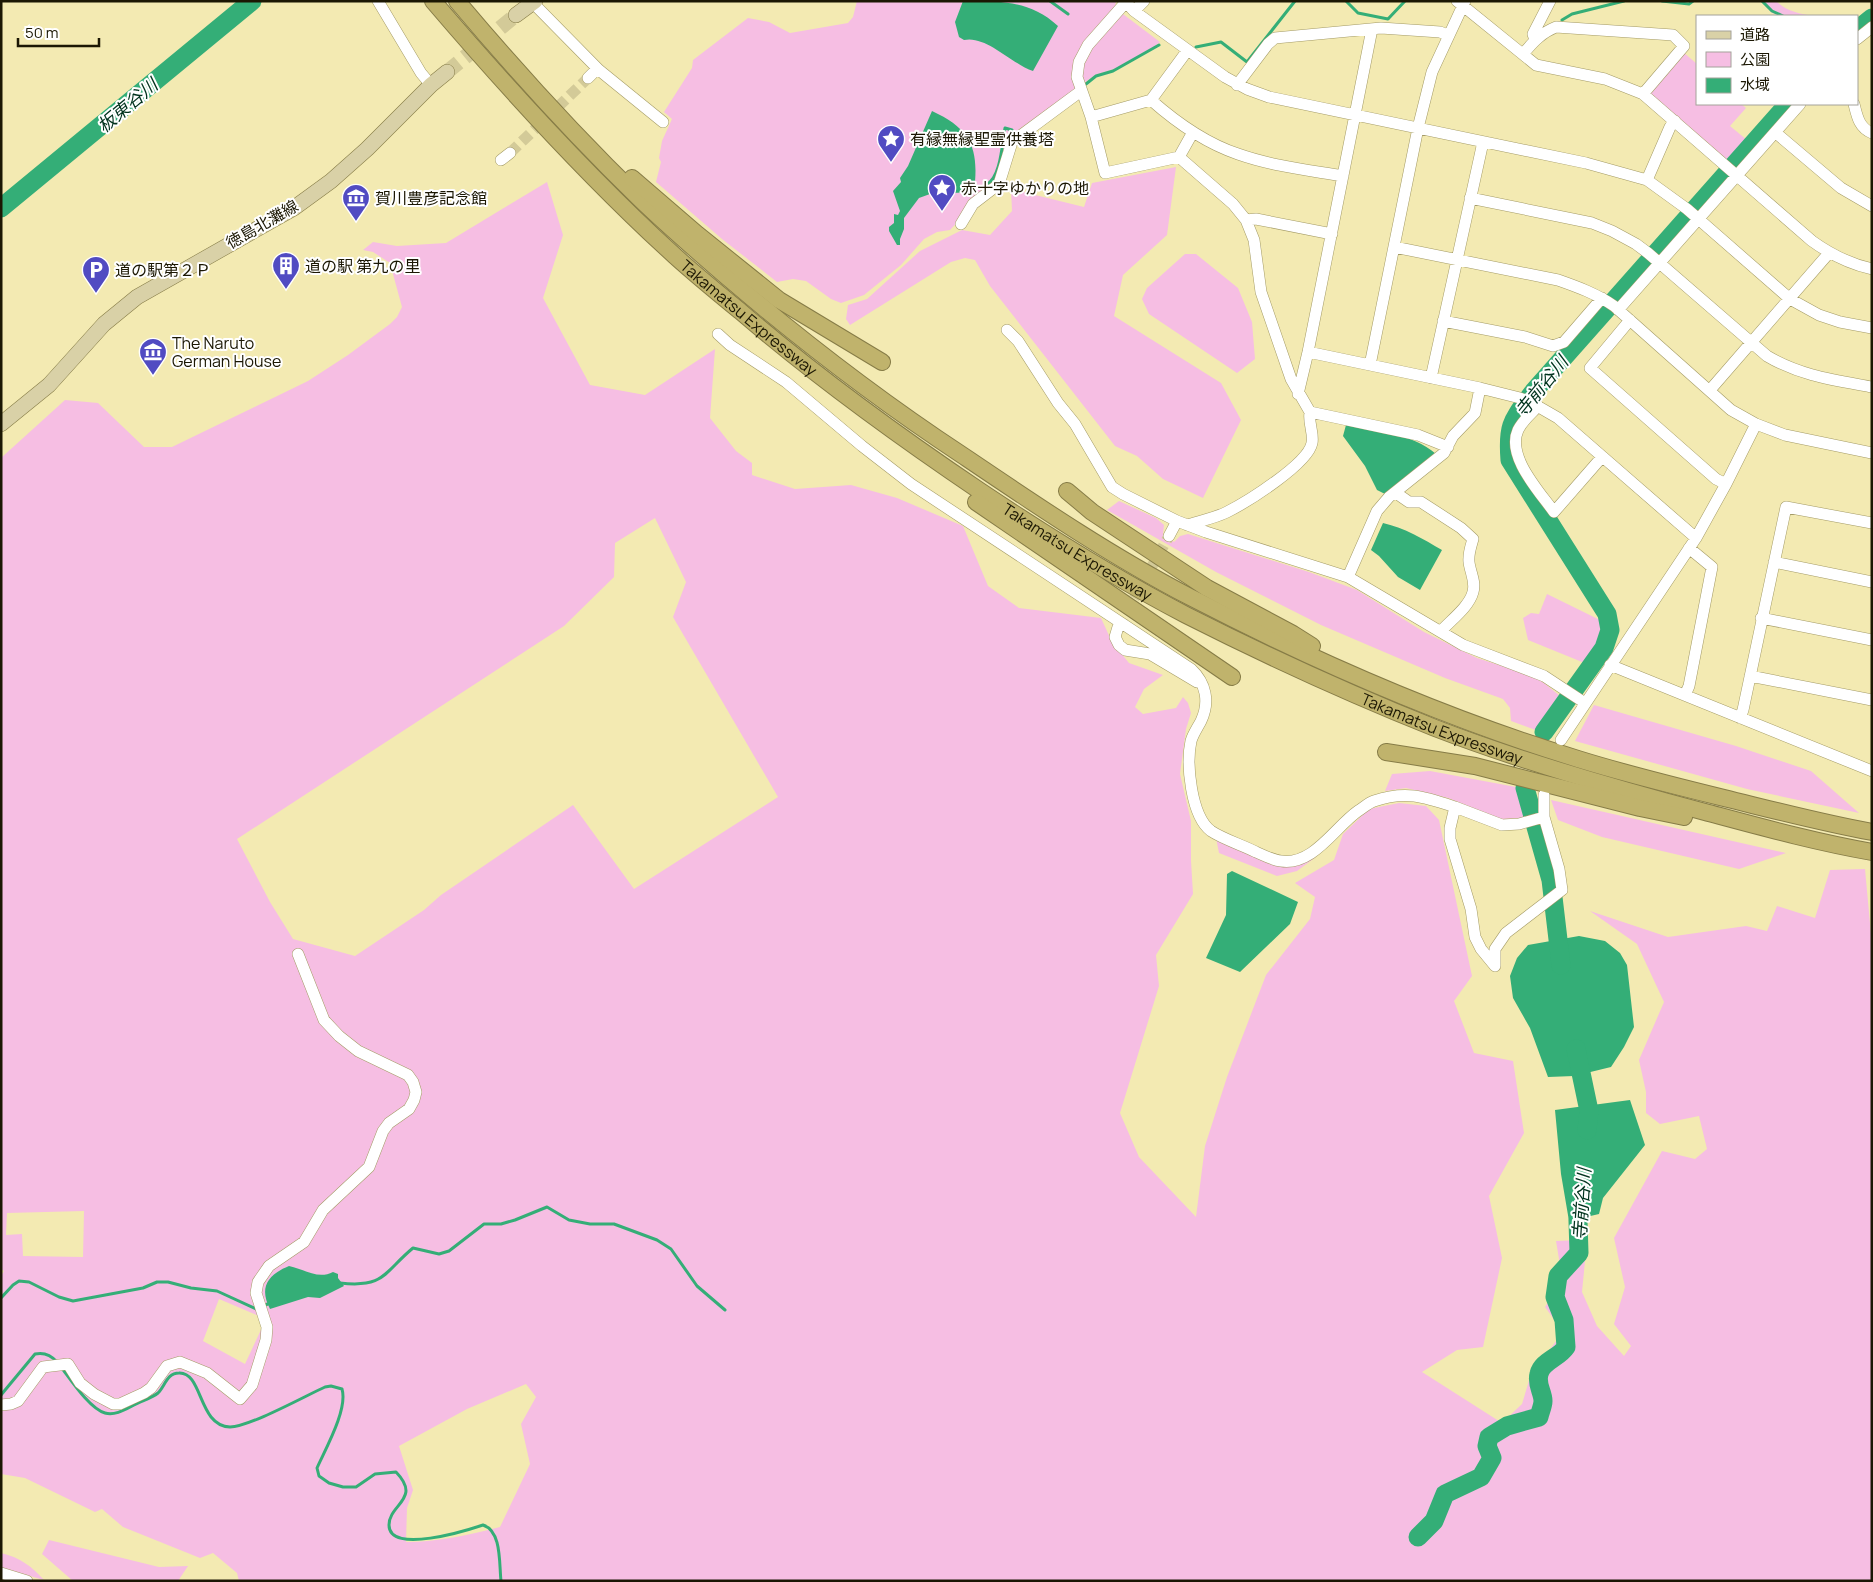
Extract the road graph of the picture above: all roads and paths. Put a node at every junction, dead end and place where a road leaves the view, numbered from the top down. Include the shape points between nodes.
1 (378, 1) edge
2 (433, 1) edge
3 (457, 1) edge
4 (1144, 1) edge
5 (1550, 1) edge
6 (533, 2) edge
7 (1126, 2) edge
8 (1461, 3) edge
9 (1134, 12) junction
10 (516, 15) tunnel mouth
11 (1872, 27) edge
12 (1372, 29) junction
13 (1448, 35) junction
14 (1858, 38) edge
15 (1535, 40) junction
16 (1187, 51) junction
17 (1523, 54) junction
18 (597, 69) junction
19 (447, 72) tunnel mouth
20 (588, 78) tunnel mouth
21 (431, 84) junction
22 (1237, 85) junction
23 (1081, 91) junction
24 (1643, 94) junction
25 (1151, 100) junction
26 (546, 103) junction
27 (1799, 105) edge
28 (1854, 105) edge
29 (1355, 115) junction
30 (1091, 116) junction
31 (1675, 121) junction
32 (663, 122) dead end
33 (1418, 128) junction
34 (1193, 132) junction
35 (1776, 132) junction
36 (1872, 134) edge
37 (1483, 142) junction
38 (1179, 157) junction
39 (1732, 171) junction
40 (1343, 176) junction
41 (1647, 180) junction
42 (1470, 198) junction
43 (1872, 206) edge
44 (1693, 214) junction
45 (1246, 220) junction
46 (961, 224) dead end
47 (1332, 234) junction
48 (1394, 247) junction
49 (1829, 253) junction
50 (1654, 258) junction
51 (1456, 260) junction
52 (1872, 269) edge
53 (1790, 299) junction
54 (1610, 304) junction
55 (1630, 320) junction
56 (1443, 321) junction
57 (1872, 328) edge
58 (1008, 330) dead end
59 (718, 334) dead end
60 (1751, 342) junction
61 (1308, 352) junction
62 (882, 362) dead end
63 (1370, 364) junction
64 (1431, 378) junction
65 (1872, 387) edge
66 (1480, 388) junction
67 (1710, 390) junction
68 (1298, 394) junction
69 (1535, 405) junction
70 (1310, 412) junction
71 (1, 424) edge
72 (1756, 424) junction
73 (913, 446) junction
74 (1448, 446) junction
75 (1872, 454) edge
76 (1602, 456) junction
77 (1726, 484) junction
78 (1067, 491) dead end
79 (1396, 493) junction
80 (1182, 523) junction
81 (1872, 523) edge
82 (1169, 536) tunnel mouth
83 (1696, 538) junction
84 (1688, 548) junction
85 (1774, 562) junction
86 (1348, 577) junction
87 (1872, 582) edge
88 (1762, 618) junction
89 (1118, 627) tunnel mouth
90 (1441, 631) junction
91 (1872, 640) edge
92 (1610, 665) junction
93 (1750, 676) junction
94 (1232, 677) dead end
95 (1368, 680) junction
96 (1203, 685) junction
97 (1685, 695) junction
98 (1576, 697) junction
99 (1872, 700) edge
100 (1740, 718) junction
101 (1561, 740) dead end
102 (1386, 752) dead end
103 (1872, 771) edge
104 (1544, 796) dead end
105 (1455, 807) junction
106 (1538, 819) junction
107 (1872, 832) edge
108 (1826, 844) junction
109 (1872, 852) edge
110 (298, 954) dead end
111 (1, 1405) edge
112 (1, 1573) edge
113 (27, 1581) edge

1 - 21 street via 421,73
2 - 73 highway, Takamatsu Expressway via 533,115 676,258 773,340
3 - 26 highway, Takamatsu Expressway
4 - 9 street
5 - 15 street via 1533,34
6 - 10 main road
6 - 18 street
7 - 9 street
7 - 23 street via 1088,45 1079,62 1077,77
8 - 13 street
8 - 17 street
9 - 16 street
11 - 14 street
12 - 13 street
12 - 22 street via 1275,38
12 - 29 street
13 - 33 street via 1432,72
15 - 17 street
15 - 24 street via 1556,27 1673,35 1684,46
16 - 22 street
16 - 25 street
17 - 24 street via 1536,65 1605,79
18 - 20 street
18 - 32 street
19 - 21 main road, 徳島北灘線
21 - 71 main road, 徳島北灘線 via 367,149 294,208 137,297 104,324 49,385
22 - 29 street via 1269,97
23 - 30 street
23 - 46 street via 1012,142 999,184 973,204
24 - 31 street
25 - 30 street
25 - 34 street
26 - 62 highway via 697,234 779,300
26 - 95 highway, Takamatsu Expressway via 690,246 783,325 923,430 1103,547 1189,596
27 - 35 street
28 - 36 street via 1860,124
29 - 33 street
29 - 40 street
30 - 38 street via 1105,173
31 - 39 street
31 - 41 street
33 - 37 street
33 - 48 street
34 - 38 street
34 - 40 street via 1238,154
35 - 39 street
35 - 43 street via 1841,188
37 - 41 street via 1586,163
37 - 42 street
38 - 45 street via 1233,204
39 - 44 street
39 - 49 street via 1812,242
40 - 47 street
41 - 44 street
42 - 50 street via 1592,223 1612,230
42 - 51 street
44 - 50 street
44 - 53 street
45 - 47 street via 1256,219
45 - 68 street via 1254,240 1261,292
47 - 61 street
48 - 51 street
48 - 63 street
49 - 52 street
49 - 53 street
50 - 54 street
50 - 60 street
51 - 54 street via 1558,280 1580,287
51 - 56 street
53 - 57 street via 1819,315
53 - 60 street
54 - 55 street
54 - 56 street via 1564,342 1553,346 1526,337
55 - 67 street
55 - 77 street via 1590,368 1716,479
56 - 64 street
58 - 80 street via 1075,424 1112,487
59 - 96 street via 786,382 911,484 1191,669
60 - 65 street via 1784,366 1799,372
60 - 67 street
61 - 63 street
61 - 68 street
63 - 64 street
64 - 66 street
66 - 69 street
66 - 74 street via 1476,413 1453,436
67 - 72 street via 1731,410
68 - 70 street
69 - 76 street via 1558,418
69 - 76 street via 1519,429 1516,451 1554,512
70 - 74 street via 1418,435
70 - 80 street via 1312,443 1301,461 1288,473 1226,512
72 - 75 street via 1785,436
72 - 77 street
73 - 94 highway via 961,491
73 - 108 highway, Takamatsu Expressway via 1015,514 1166,604 1355,694 1437,728 1570,774
74 - 79 street via 1444,453
76 - 83 street
77 - 83 street
78 - 95 highway via 1092,512 1207,588 1293,634
79 - 86 street via 1377,511
79 - 90 street via 1409,502 1421,502 1473,538 1469,564 1474,579 1473,592
80 - 82 street
80 - 86 street via 1232,542
81 - 85 street via 1786,507
83 - 84 street
84 - 92 street
84 - 97 street via 1712,567
85 - 87 street
85 - 88 street
86 - 90 street
88 - 91 street
88 - 93 street
89 - 96 street via 1115,637 1125,650 1150,654
90 - 98 street via 1463,645 1544,676
92 - 97 street
92 - 98 street
93 - 99 street
93 - 100 street
95 - 107 highway, Takamatsu Expressway via 1508,736 1577,759 1827,824
96 - 105 street via 1207,699 1203,718 1191,741 1190,773 1194,804 1201,820 1211,830 1265,856 1282,861 1296,860 1322,846 1346,820 1372,802 1394,796 1422,796
97 - 100 street
98 - 101 street
100 - 103 street
102 - 108 highway via 1475,766 1640,808
104 - 106 street
105 - 106 street via 1502,825
105 - 106 street via 1450,839 1471,909 1475,937 1495,966 1495,949 1506,933 1562,890 1559,870
108 - 109 highway, Takamatsu Expressway
110 - 111 street via 324,1020 358,1051 408,1075 416,1092 409,1110 383,1131 369,1167 323,1210 304,1242 270,1266 258,1282 256,1293 267,1327 252,1385 240,1399 208,1373 180,1362 167,1366 144,1393 113,1404 80,1383 68,1364 43,1367 18,1401
112 - 113 street

